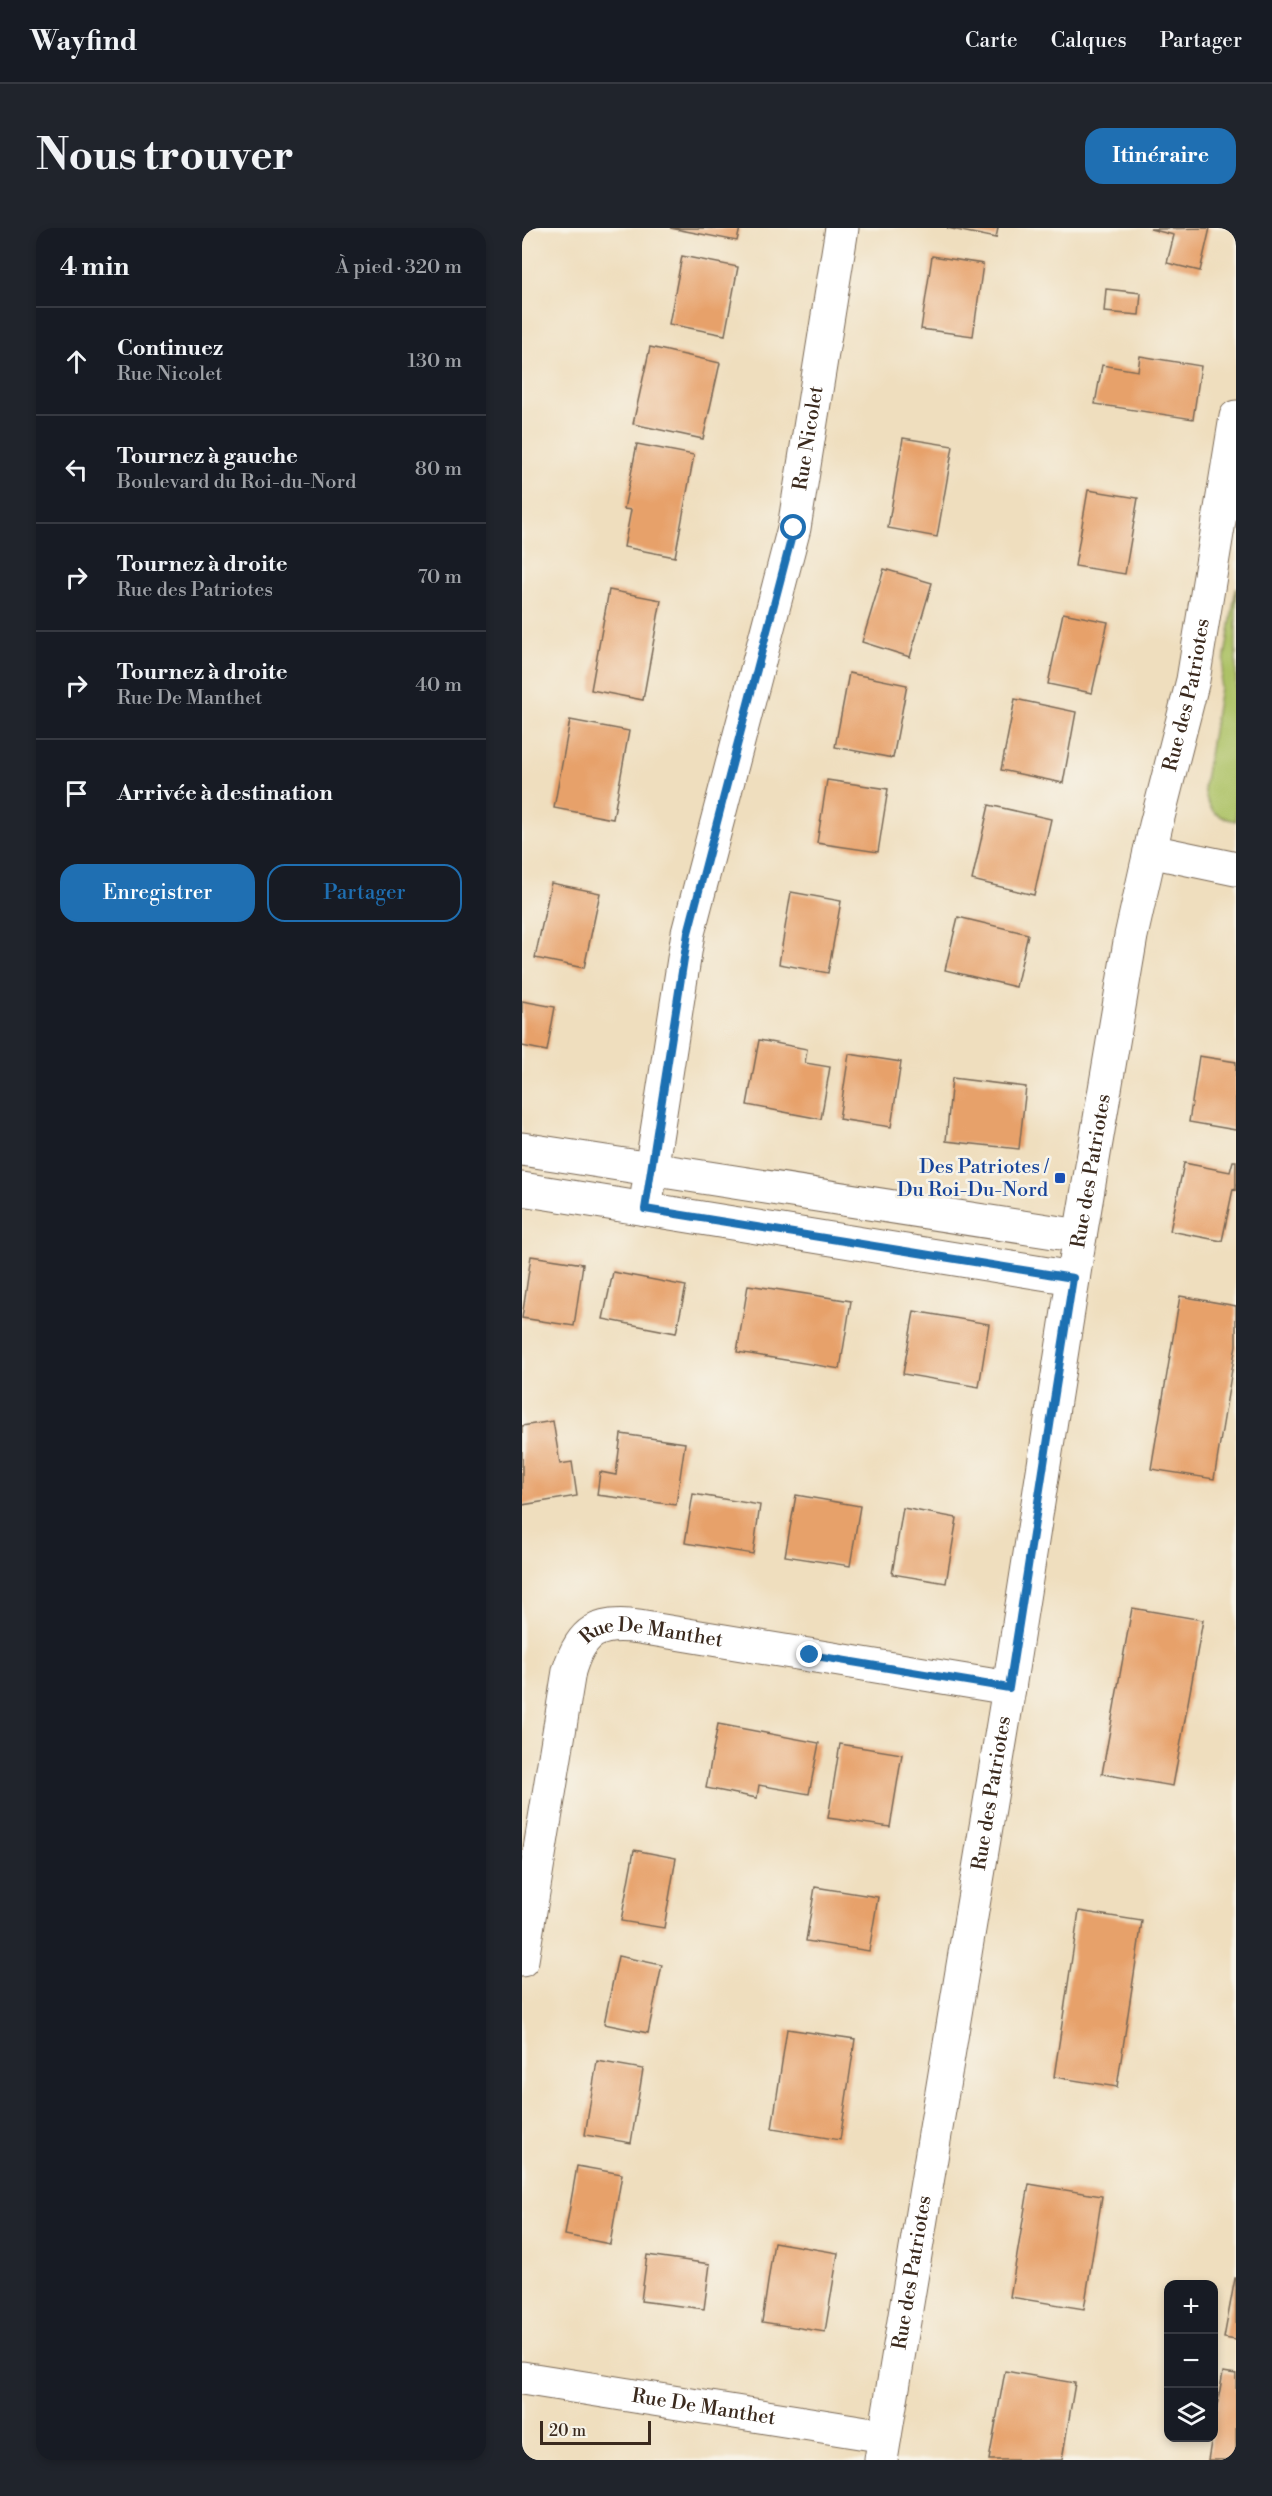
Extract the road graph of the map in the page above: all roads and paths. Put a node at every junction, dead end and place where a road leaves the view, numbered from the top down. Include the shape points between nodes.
1 (842, 228) edge
2 (1236, 417) edge
3 (1232, 472) edge
4 (1150, 851) junction
5 (1236, 869) edge
6 (522, 1149) edge
7 (651, 1169) junction
8 (522, 1189) edge
9 (645, 1209) junction
10 (1080, 1236) junction
11 (1073, 1278) junction
12 (1009, 1688) junction
13 (522, 1960) edge
14 (522, 2378) edge
15 (883, 2448) edge

1 - 7 street, Rue Nicolet via 794,528 692,914
2 - 3 street, Rue des Patriotes
3 - 4 street, Rue des Patriotes via 1195,670
4 - 5 street
4 - 10 street, Rue des Patriotes via 1131,936
6 - 7 street
7 - 9 street, Rue Nicolet
7 - 10 street
8 - 9 street
9 - 11 street
10 - 11 street, Rue des Patriotes
11 - 12 street, Rue des Patriotes
12 - 13 street, Rue De Manthet via 625,1625 594,1631 576,1650 569,1671
12 - 15 street, Rue des Patriotes
14 - 15 street, Rue De Manthet

